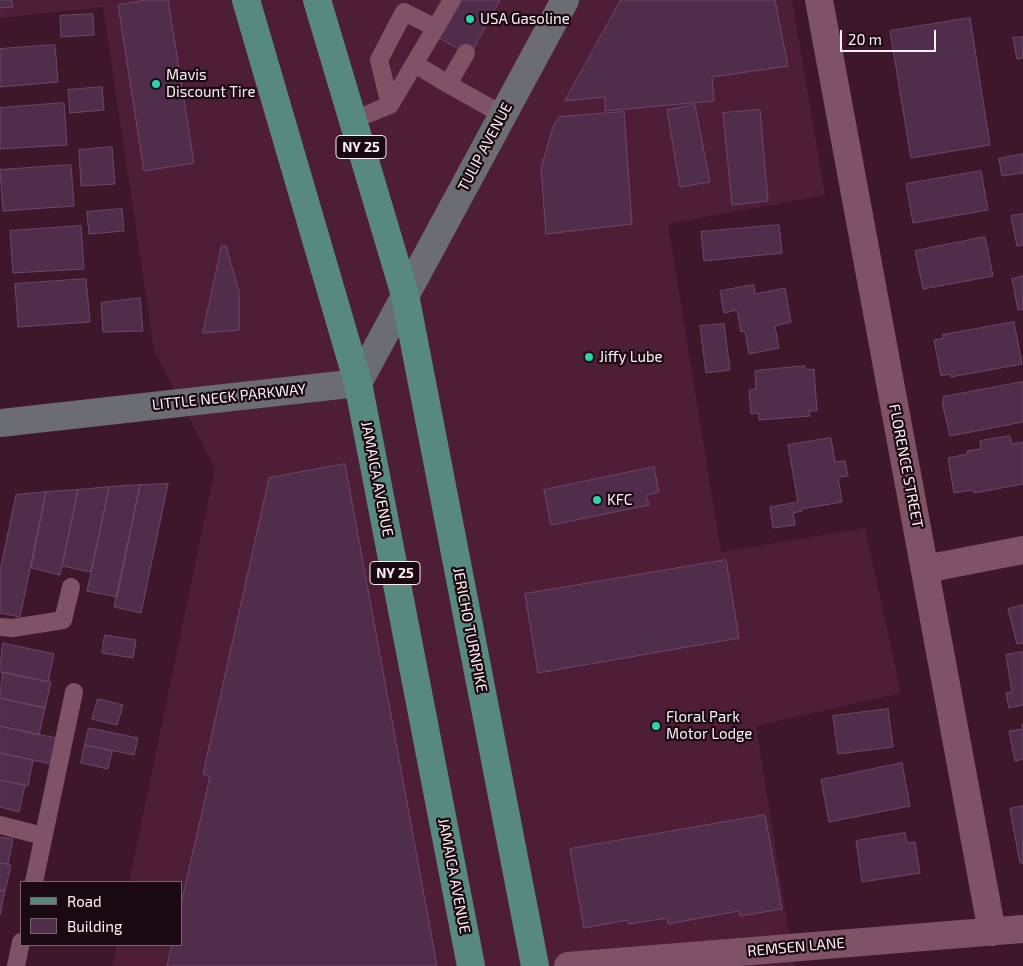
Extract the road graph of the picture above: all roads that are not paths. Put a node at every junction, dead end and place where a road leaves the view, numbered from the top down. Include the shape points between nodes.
1 (246, 0) edge
2 (317, 0) edge
3 (452, 0) edge
4 (564, 0) edge
5 (819, 0) edge
6 (436, 28) junction
7 (466, 53) dead end
8 (415, 64) junction
9 (448, 84) junction
10 (390, 105) junction
11 (503, 115) junction
12 (353, 120) junction
13 (405, 295) junction
14 (358, 383) junction
15 (0, 423) edge
16 (1023, 550) edge
17 (925, 569) junction
18 (71, 587) dead end
19 (0, 627) edge
20 (74, 692) dead end
21 (0, 825) edge
22 (43, 836) junction
23 (34, 881) edge
24 (1023, 929) edge
25 (992, 932) junction
26 (20, 946) edge
27 (16, 966) edge
28 (471, 966) edge
29 (535, 966) edge
30 (568, 966) edge

1 - 14 main road, JAMAICA AVENUE / NY 25
2 - 12 main road, NY 25
3 - 6 lane
4 - 11 main road, TULIP AVENUE
5 - 17 street, FLORENCE STREET
6 - 8 lane
6 - 10 lane via 404,12 379,60
7 - 9 lane
8 - 9 lane
8 - 10 lane
9 - 11 lane
10 - 12 lane
11 - 13 main road, TULIP AVENUE
12 - 13 main road, NY 25
13 - 14 main road
13 - 29 main road, JERICHO TURNPIKE / NY 25
14 - 15 main road, LITTLE NECK PARKWAY
14 - 28 main road, JAMAICA AVENUE / NY 25
16 - 17 street
17 - 25 street, FLORENCE STREET
18 - 19 lane via 63,620
20 - 22 lane
21 - 22 lane
22 - 23 lane
24 - 25 street, REMSEN LANE
25 - 30 street, REMSEN LANE
26 - 27 lane

